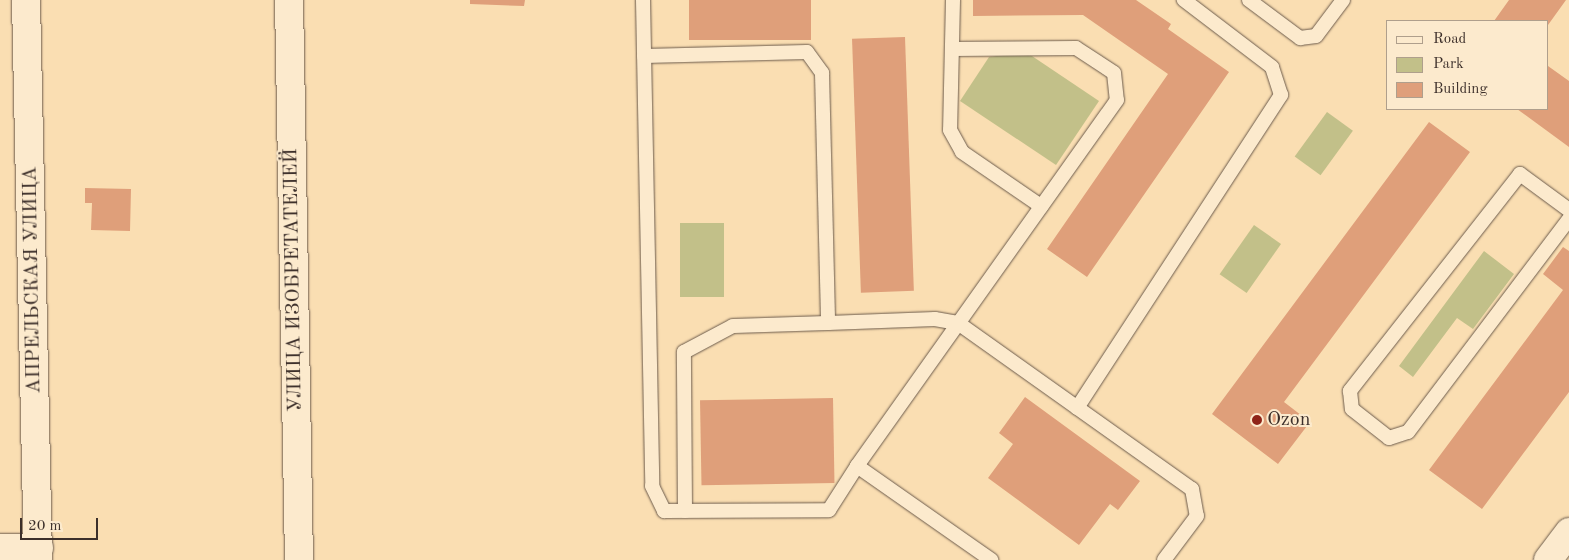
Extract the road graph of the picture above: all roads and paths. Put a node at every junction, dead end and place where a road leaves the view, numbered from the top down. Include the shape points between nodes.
1 (26, 0) edge
2 (289, 0) edge
3 (643, 0) edge
4 (953, 0) edge
5 (1184, 0) edge
6 (1249, 0) edge
7 (1343, 0) edge
8 (952, 49) junction
9 (644, 56) junction
10 (1041, 206) junction
11 (1569, 210) edge
12 (1569, 219) edge
13 (828, 323) junction
14 (958, 323) junction
15 (1077, 408) junction
16 (857, 466) junction
17 (685, 511) junction
18 (1569, 532) edge
19 (0, 548) edge
20 (38, 554) edge
21 (299, 560) edge
22 (991, 560) edge
23 (1164, 560) edge
24 (1548, 560) edge

1 - 20 street, АПРЕЛЬСКАЯ УЛИЦА
2 - 21 street, УЛИЦА ИЗОБРЕТАТЕЛЕЙ
3 - 9 lane
4 - 8 lane
5 - 15 lane via 1272,67 1281,96
6 - 7 lane via 1300,38 1316,36
8 - 10 lane via 950,130 962,152
8 - 10 lane via 1076,48 1114,73 1117,100
9 - 13 lane via 808,52 822,73
9 - 17 lane via 652,486 664,511
10 - 14 lane
11 - 12 lane via 1520,174 1350,390 1352,409 1389,438 1408,432
13 - 14 lane via 935,319
13 - 17 lane via 732,326 684,352
14 - 15 lane
14 - 16 lane
15 - 23 lane via 1192,489 1197,516
16 - 17 lane via 829,510
16 - 22 lane
18 - 24 street
19 - 20 street

